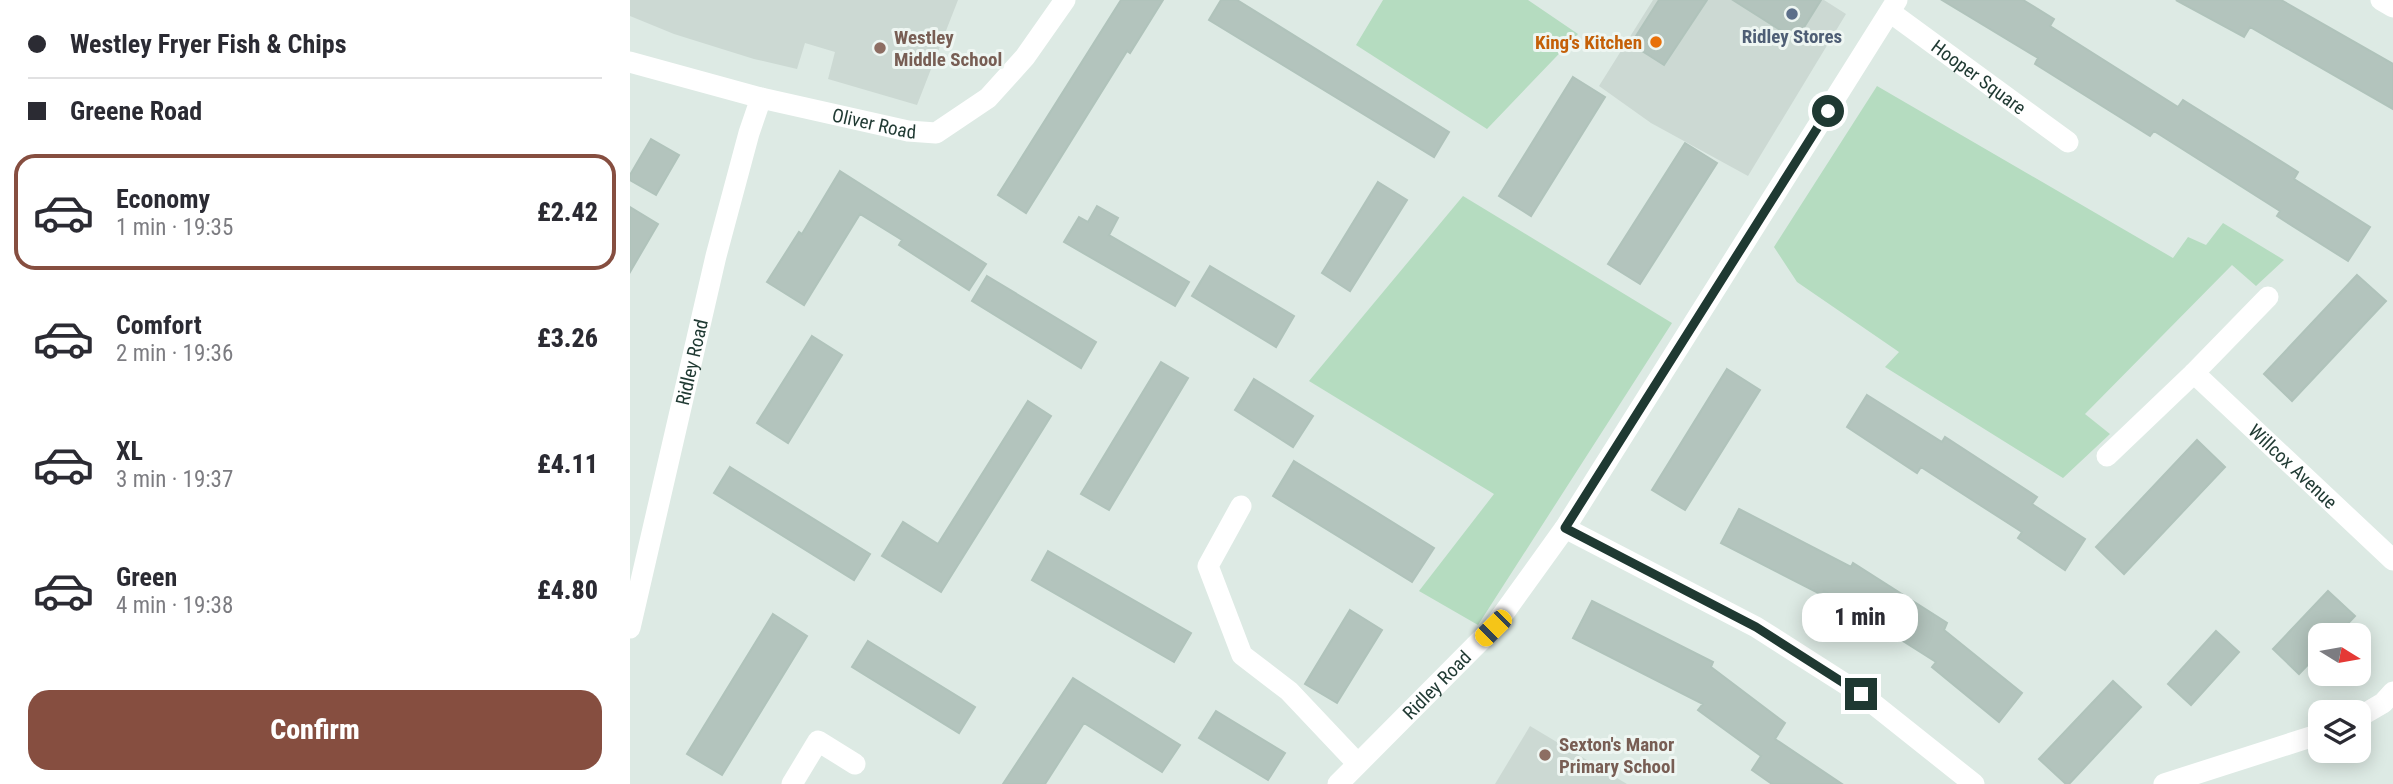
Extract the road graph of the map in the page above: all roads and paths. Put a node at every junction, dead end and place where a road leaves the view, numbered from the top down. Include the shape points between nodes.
1 (1065, 0) edge
2 (2381, 0) edge
3 (1893, 6) edge
4 (2393, 7) edge
5 (630, 62) edge
6 (761, 97) junction
7 (2068, 142) dead end
8 (2268, 297) dead end
9 (2194, 373) junction
10 (2107, 456) dead end
11 (1241, 506) dead end
12 (1565, 528) junction
13 (2393, 560) edge
14 (630, 628) edge
15 (2393, 692) edge
16 (2371, 710) edge
17 (2308, 738) edge
18 (1357, 763) junction
19 (855, 764) dead end
20 (792, 784) edge
21 (1338, 784) edge
22 (1974, 784) edge
23 (2164, 784) edge

1 - 6 street, Oliver Road via 1025,57 988,98 936,133 908,131
2 - 4 street
3 - 7 street, Hooper Square
3 - 12 street, Ridley Road
5 - 6 street, Oliver Road
6 - 14 street, Ridley Road via 716,256
8 - 9 street
9 - 10 street
9 - 13 street, Willcox Avenue
11 - 18 street via 1208,566 1242,655 1289,691
12 - 18 street, Ridley Road via 1493,628
12 - 22 street via 1756,627 1861,694
15 - 16 street
17 - 23 street
18 - 21 street, Ridley Road
19 - 20 street via 818,741

